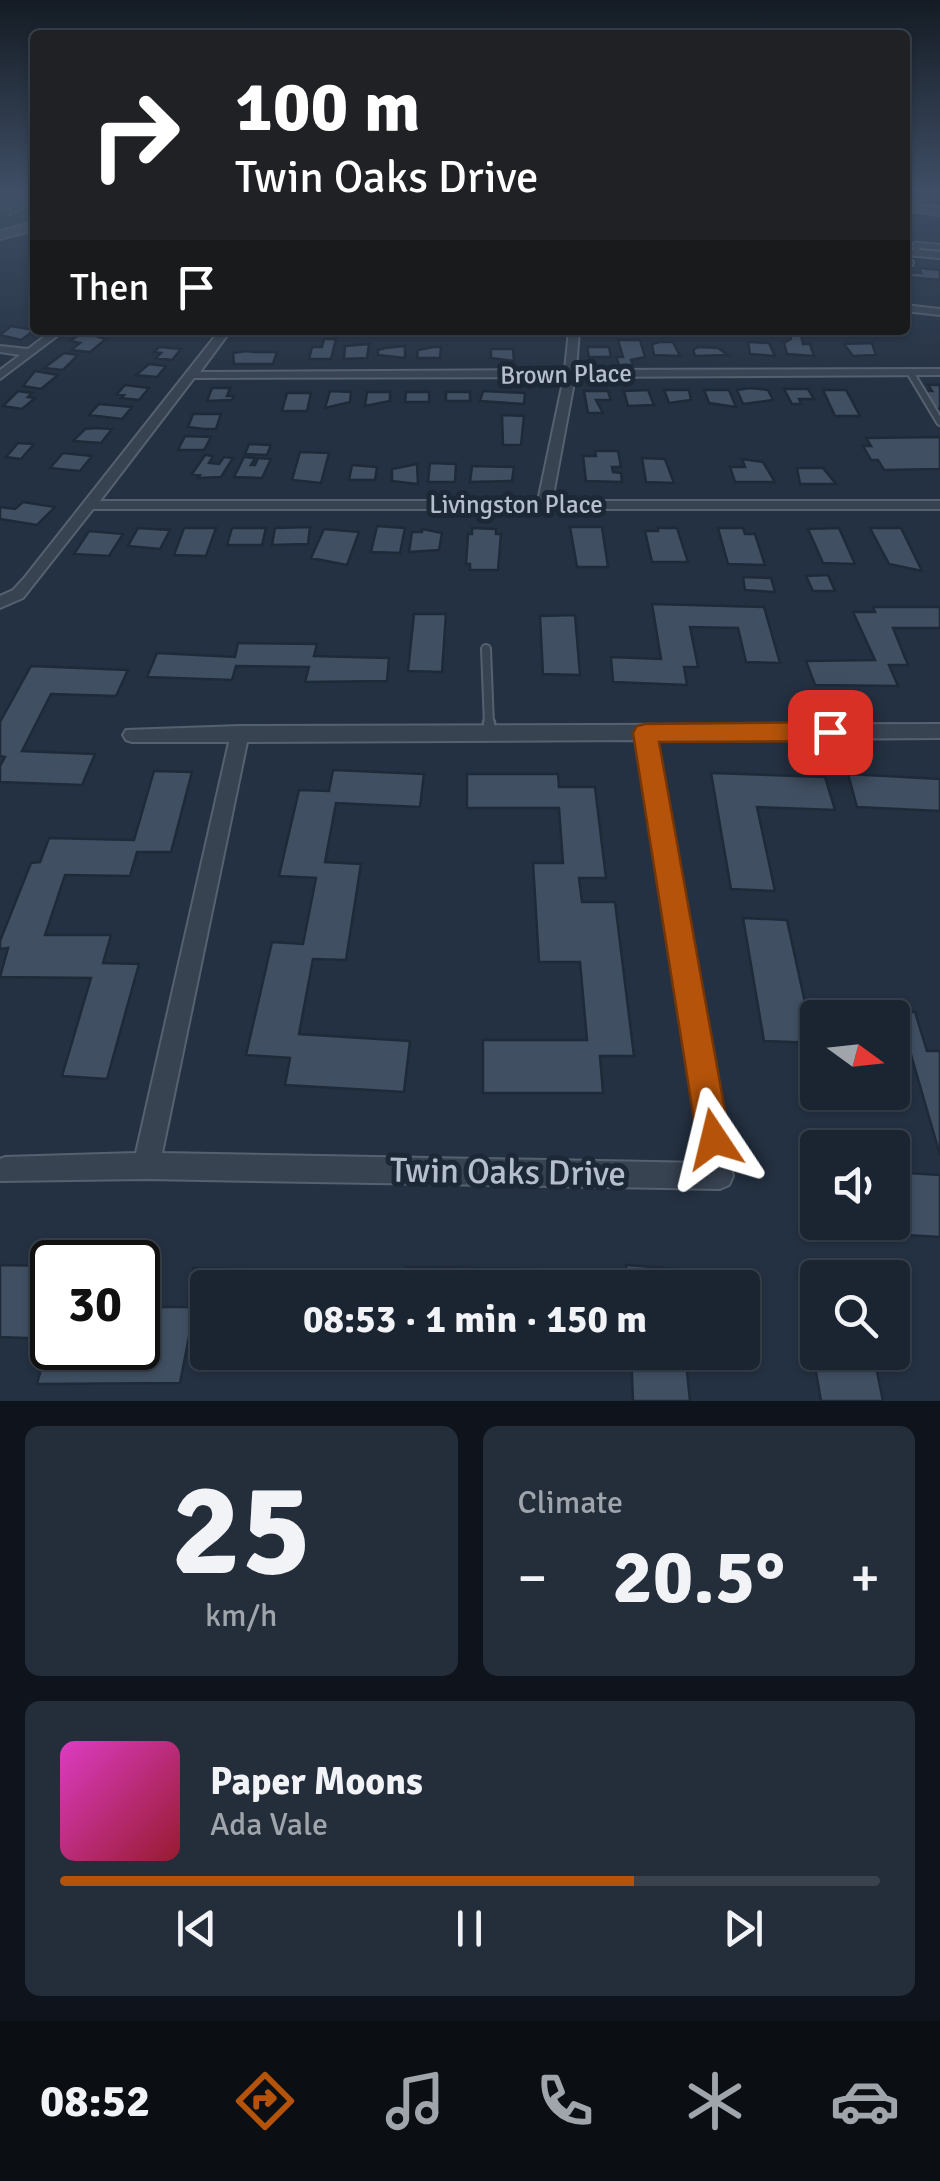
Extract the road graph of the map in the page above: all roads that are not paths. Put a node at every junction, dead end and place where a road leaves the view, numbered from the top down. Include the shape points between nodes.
1 (910, 309) edge
2 (940, 312) edge
3 (53, 335) edge
4 (222, 335) edge
5 (574, 335) edge
6 (0, 349) edge
7 (30, 353) junction
8 (910, 372) junction
9 (940, 372) edge
10 (570, 374) junction
11 (192, 375) junction
12 (0, 376) edge
13 (940, 422) edge
14 (544, 504) junction
15 (92, 505) junction
16 (940, 505) edge
17 (0, 603) edge
18 (486, 649) dead end
19 (940, 731) edge
20 (489, 732) junction
21 (240, 733) junction
22 (645, 733) junction
23 (132, 736) dead end
24 (146, 1166) junction
25 (5, 1170) dead end

1 - 2 street
3 - 7 street
4 - 11 street
5 - 10 street
6 - 7 street
7 - 12 street
8 - 9 street, Brown Place
8 - 10 street, Brown Place
8 - 13 lane
10 - 11 street, Brown Place
10 - 14 street
11 - 15 street
14 - 15 street, Livingston Place
14 - 16 street, Livingston Place
15 - 17 street via 18,594
18 - 20 lane
19 - 22 street
20 - 21 street
20 - 22 street
21 - 23 street
21 - 24 street
22 - 24 street, Twin Oaks Drive via 720,1176
24 - 25 street, Twin Oaks Drive

